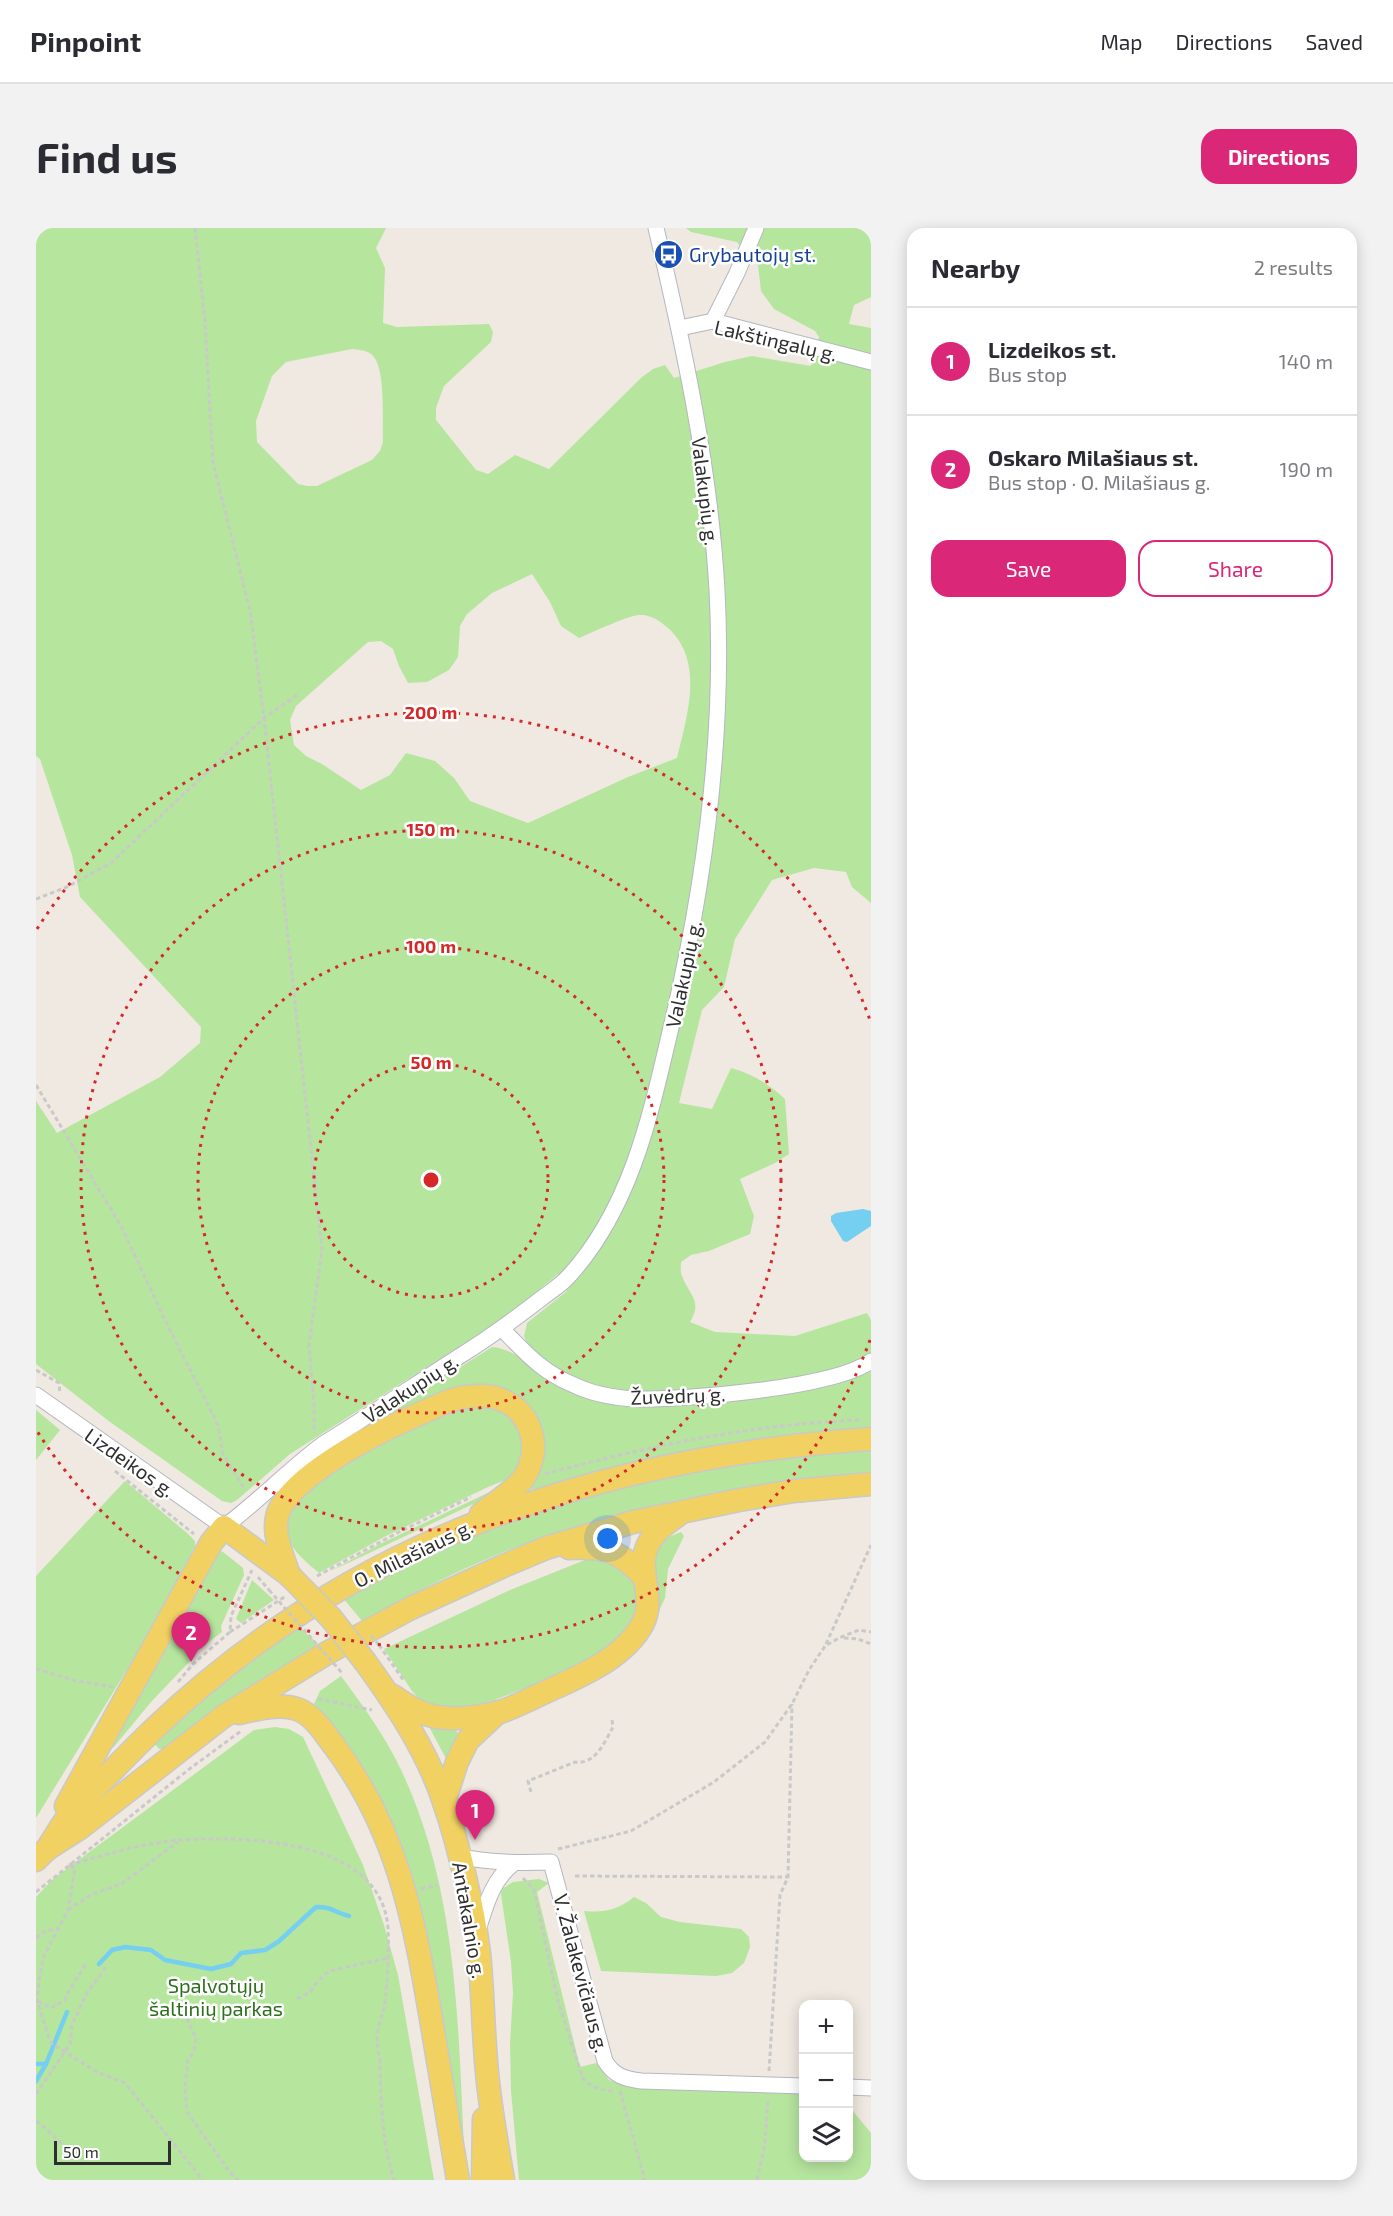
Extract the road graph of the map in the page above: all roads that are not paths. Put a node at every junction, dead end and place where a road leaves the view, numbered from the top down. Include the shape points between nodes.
1 (656, 228) edge
2 (756, 228) edge
3 (713, 321) junction
4 (680, 328) junction
5 (871, 363) edge
6 (502, 1329) junction
7 (871, 1361) edge
8 (36, 1395) edge
9 (871, 1439) edge
10 (316, 1460) junction
11 (871, 1484) edge
12 (682, 1512) junction
13 (469, 1524) junction
14 (224, 1527) junction
15 (546, 1548) junction
16 (289, 1575) junction
17 (643, 1576) junction
18 (387, 1692) junction
19 (498, 1712) junction
20 (224, 1716) junction
21 (444, 1802) junction
22 (42, 1854) edge
23 (458, 1856) junction
24 (515, 1869) junction
25 (476, 1935) junction
26 (487, 2072) junction
27 (799, 2086) edge
28 (853, 2087) edge
29 (871, 2088) edge
30 (458, 2180) edge
31 (483, 2180) edge
32 (503, 2180) edge

1 - 4 street, Valakupių g.
2 - 3 street
3 - 4 street, Lakštingalų g.
3 - 5 street, Lakštingalų g.
4 - 6 street, Valakupių g. via 709,499 717,601 717,739 694,927 648,1120 629,1180 608,1223 567,1279
6 - 7 street, Žuvėdrų g. via 542,1368 575,1386 636,1399 728,1394 836,1377
6 - 10 street, Valakupių g. via 360,1420
8 - 14 street, Lizdeikos g.
9 - 13 main road, O. Milašiaus g. via 760,1449 673,1464 540,1499
10 - 13 main road via 456,1398 498,1397 524,1417 534,1447 532,1462 522,1480
10 - 14 street via 297,1463
10 - 16 main road via 281,1505 276,1523
11 - 12 main road via 794,1491
12 - 15 main road
12 - 17 main road via 655,1534 647,1546
13 - 22 main road, O. Milašiaus g. via 407,1552 347,1586 237,1657 174,1710 72,1811
14 - 16 main road, Antakalnio g.
14 - 22 main road via 211,1543
15 - 17 main road via 603,1548 633,1565
15 - 20 main road via 411,1608 327,1653
16 - 18 main road, Antakalnio g., bridge via 331,1618
17 - 19 main road via 647,1591 644,1621 619,1651 566,1682
18 - 19 main road via 414,1711 433,1716
18 - 21 main road, Antakalnio g. via 423,1753
19 - 21 main road via 468,1740
20 - 22 main road
20 - 30 main road via 280,1706 298,1709 321,1727 344,1758 385,1830 417,1936
21 - 23 main road, Antakalnio g.
23 - 24 street, V. Žalakevičiaus g.
23 - 25 main road, Antakalnio g.
24 - 25 street via 496,1881
24 - 27 street, V. Žalakevičiaus g. via 551,1862 605,2061 611,2070 641,2081
25 - 26 main road, Antakalnio g.
26 - 31 main road
26 - 32 main road, Antakalnio g.
28 - 29 street

